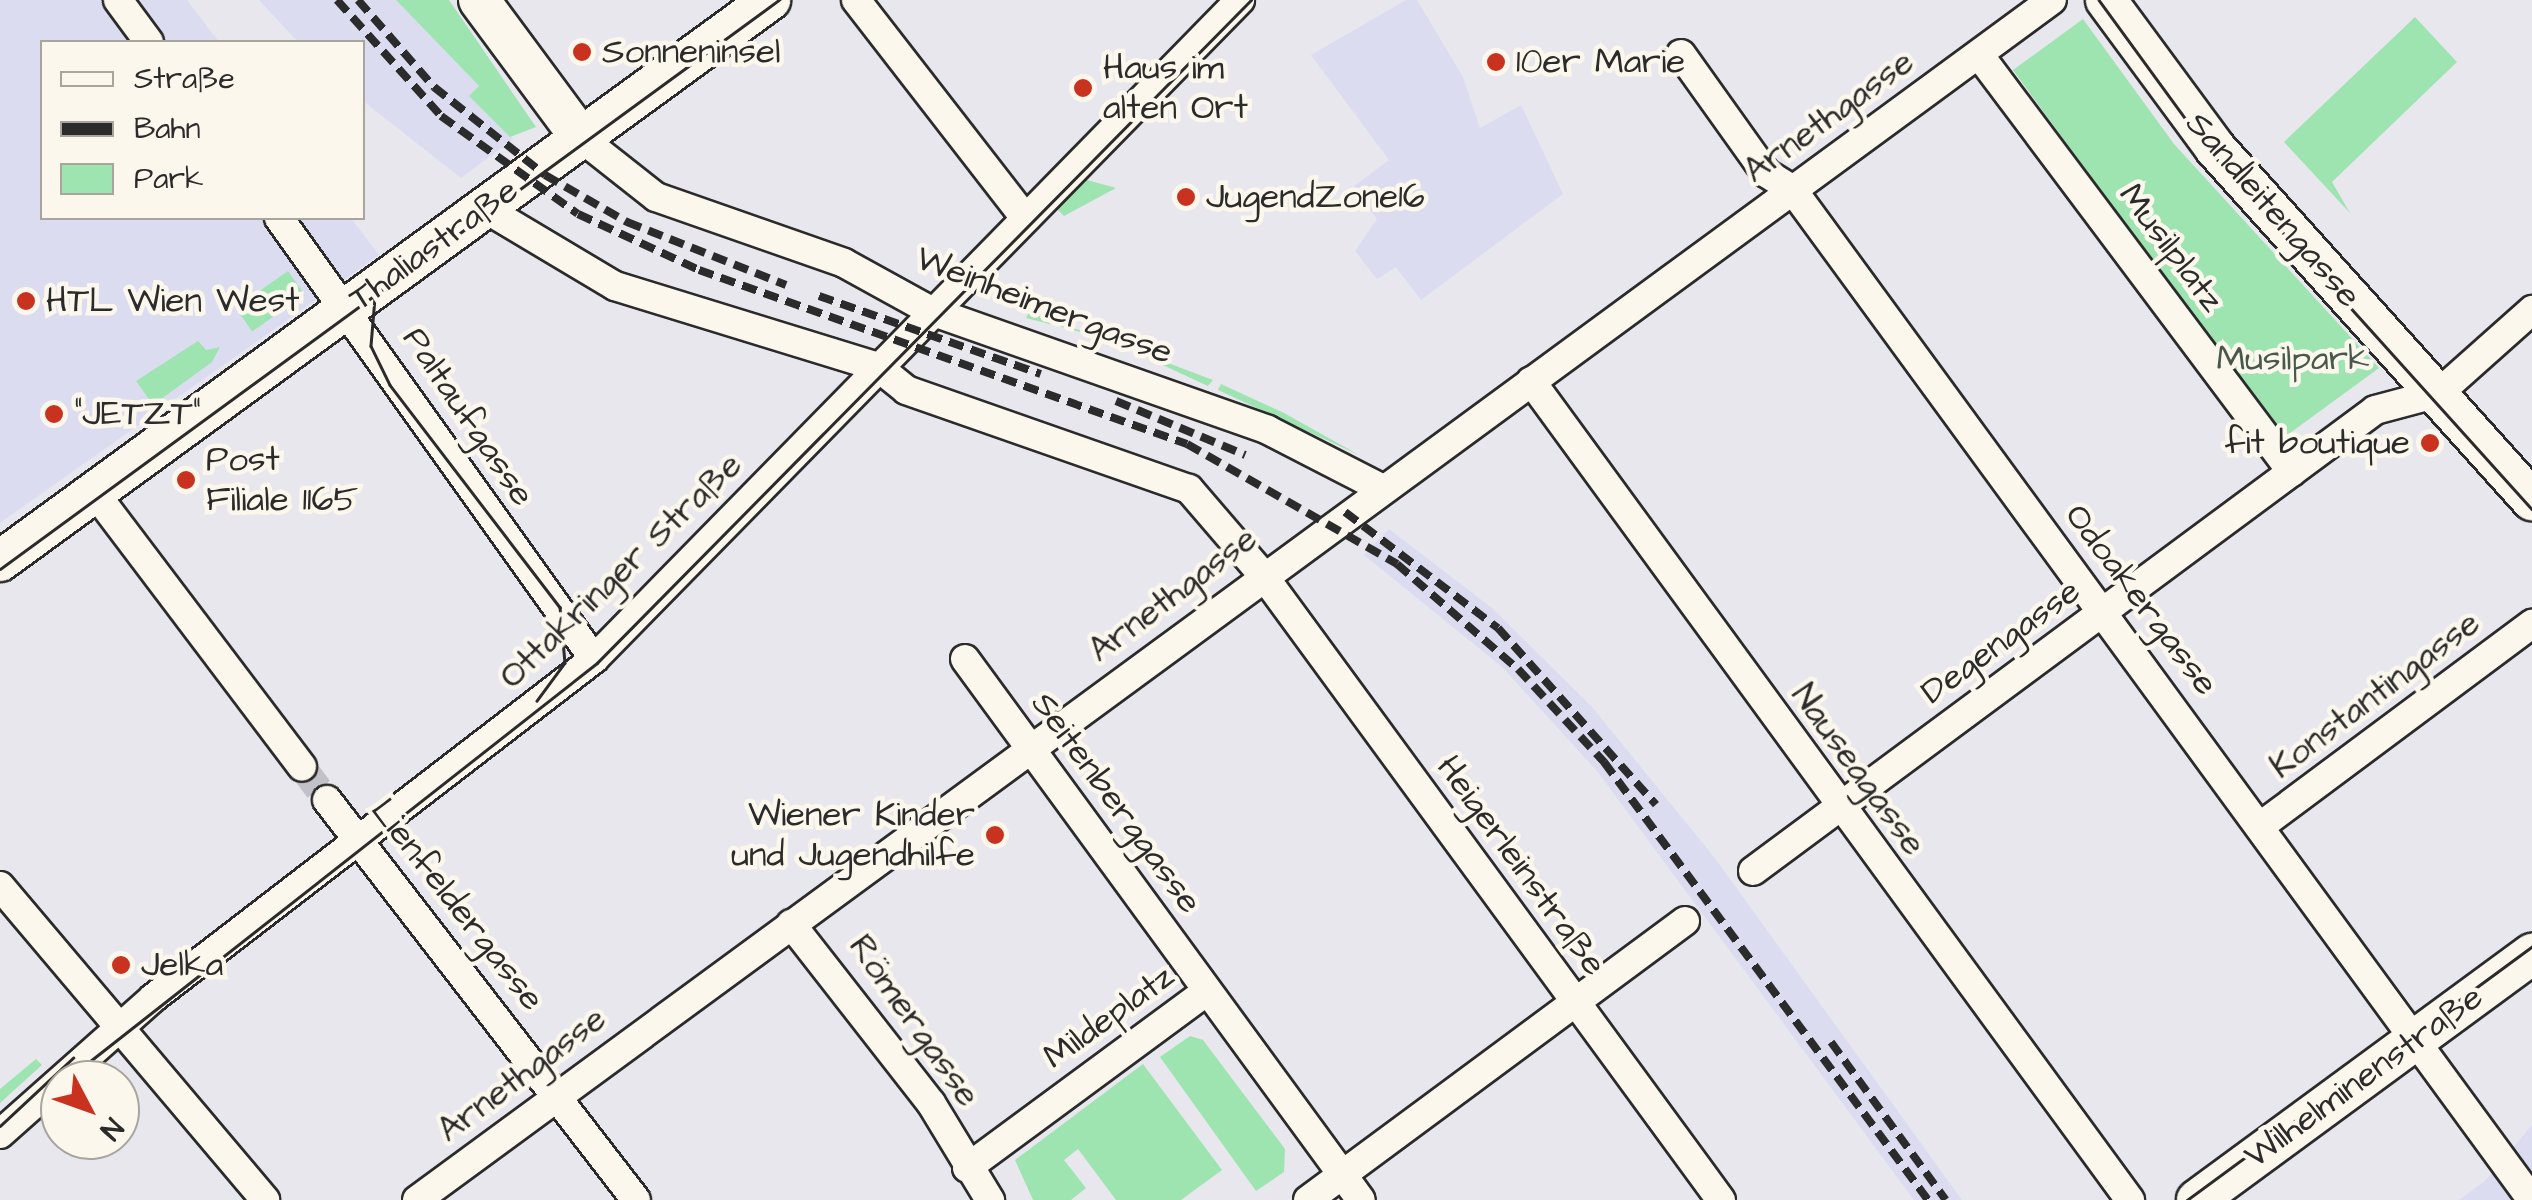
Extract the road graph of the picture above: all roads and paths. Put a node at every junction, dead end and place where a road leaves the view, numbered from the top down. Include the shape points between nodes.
1 (118, 0) edge
2 (479, 0) edge
3 (770, 0) edge
4 (856, 0) edge
5 (1240, 0) edge
6 (2052, 0) edge
7 (2106, 0) edge
8 (148, 40) edge
9 (1681, 54) dead end
10 (1980, 56) junction
11 (581, 138) junction
12 (1792, 189) junction
13 (496, 215) dead end
14 (1025, 218) junction
15 (281, 220) edge
16 (348, 308) junction
17 (931, 310) junction
18 (2532, 310) edge
19 (882, 369) junction
20 (1530, 381) junction
21 (2439, 393) junction
22 (2292, 472) junction
23 (1380, 487) junction
24 (95, 493) junction
25 (2532, 500) edge
26 (0, 561) edge
27 (1263, 575) junction
28 (2102, 614) junction
29 (2532, 624) edge
30 (594, 658) junction
31 (965, 659) dead end
32 (1032, 748) junction
33 (302, 766) tunnel mouth
34 (327, 800) tunnel mouth
35 (1838, 808) junction
36 (2262, 825) junction
37 (360, 842) junction
38 (1753, 871) dead end
39 (0, 886) edge
40 (1685, 921) dead end
41 (791, 924) junction
42 (2532, 954) edge
43 (1206, 992) junction
44 (1575, 1003) junction
45 (117, 1028) junction
46 (2414, 1040) junction
47 (558, 1094) junction
48 (0, 1134) edge
49 (967, 1168) junction
50 (1342, 1175) junction
51 (265, 1200) edge
52 (417, 1200) edge
53 (636, 1200) edge
54 (990, 1200) edge
55 (1308, 1200) edge
56 (1361, 1200) edge
57 (1720, 1200) edge
58 (2130, 1200) edge
59 (2197, 1200) edge
60 (2532, 1200) edge

1 - 8 street
2 - 11 main road
3 - 11 main road, Thaliastraße
4 - 14 street
5 - 14 street, Ottakringer Straße
6 - 10 street
7 - 21 main road, Sandleitengasse via 2215,148
9 - 12 street, Odoakergasse via 1766,172
10 - 12 street, Arnethgasse
10 - 22 street, Musilplatz
11 - 16 main road, Thaliastraße
11 - 17 street, Weinheimergasse via 635,188 844,262
12 - 20 street, Arnethgasse
12 - 28 street, Odoakergasse
13 - 19 street via 615,286
14 - 17 street, Ottakringer Straße
15 - 16 street, Paltaufgasse
16 - 24 main road, Thaliastraße
16 - 30 street, Paltaufgasse
17 - 19 street, Ottakringer Straße
17 - 23 street, Weinheimergasse via 1268,430
18 - 21 street
19 - 27 street via 906,390 1176,480
19 - 30 street, Ottakringer Straße
20 - 23 street, Arnethgasse
20 - 35 street, Nauseagasse
21 - 22 street via 2375,410
21 - 25 main road, Sandleitengasse
22 - 28 street, Degengasse
23 - 27 street, Arnethgasse
24 - 26 main road, Thaliastraße
24 - 33 street
27 - 32 street, Arnethgasse
27 - 44 street, Heigerleinstraße
28 - 35 street, Degengasse
28 - 36 street, Odoakergasse
29 - 36 street, Konstantingasse
30 - 37 street, Ottakringer Straße
31 - 32 street, Seitenberggasse
32 - 41 street, Arnethgasse
32 - 43 street, Seitenberggasse
34 - 37 street, Lienfeldergasse
35 - 38 street, Degengasse
35 - 58 street, Nauseagasse
36 - 46 street, Odoakergasse
37 - 45 street, Ottakringer Straße
37 - 47 street, Lienfeldergasse
39 - 45 street
40 - 44 street
41 - 47 street, Arnethgasse
41 - 49 street, Römergasse via 931,1103
42 - 46 main road, Wilhelminenstraße
43 - 49 street, Mildeplatz
43 - 50 street, Mildeplatz
44 - 50 street
44 - 57 street, Heigerleinstraße
45 - 48 street, Ottakringer Straße
45 - 51 street
46 - 59 main road, Wilhelminenstraße
46 - 60 street, Odoakergasse
47 - 52 street, Arnethgasse
47 - 53 street, Lienfeldergasse
49 - 54 street
50 - 55 street
50 - 56 street

